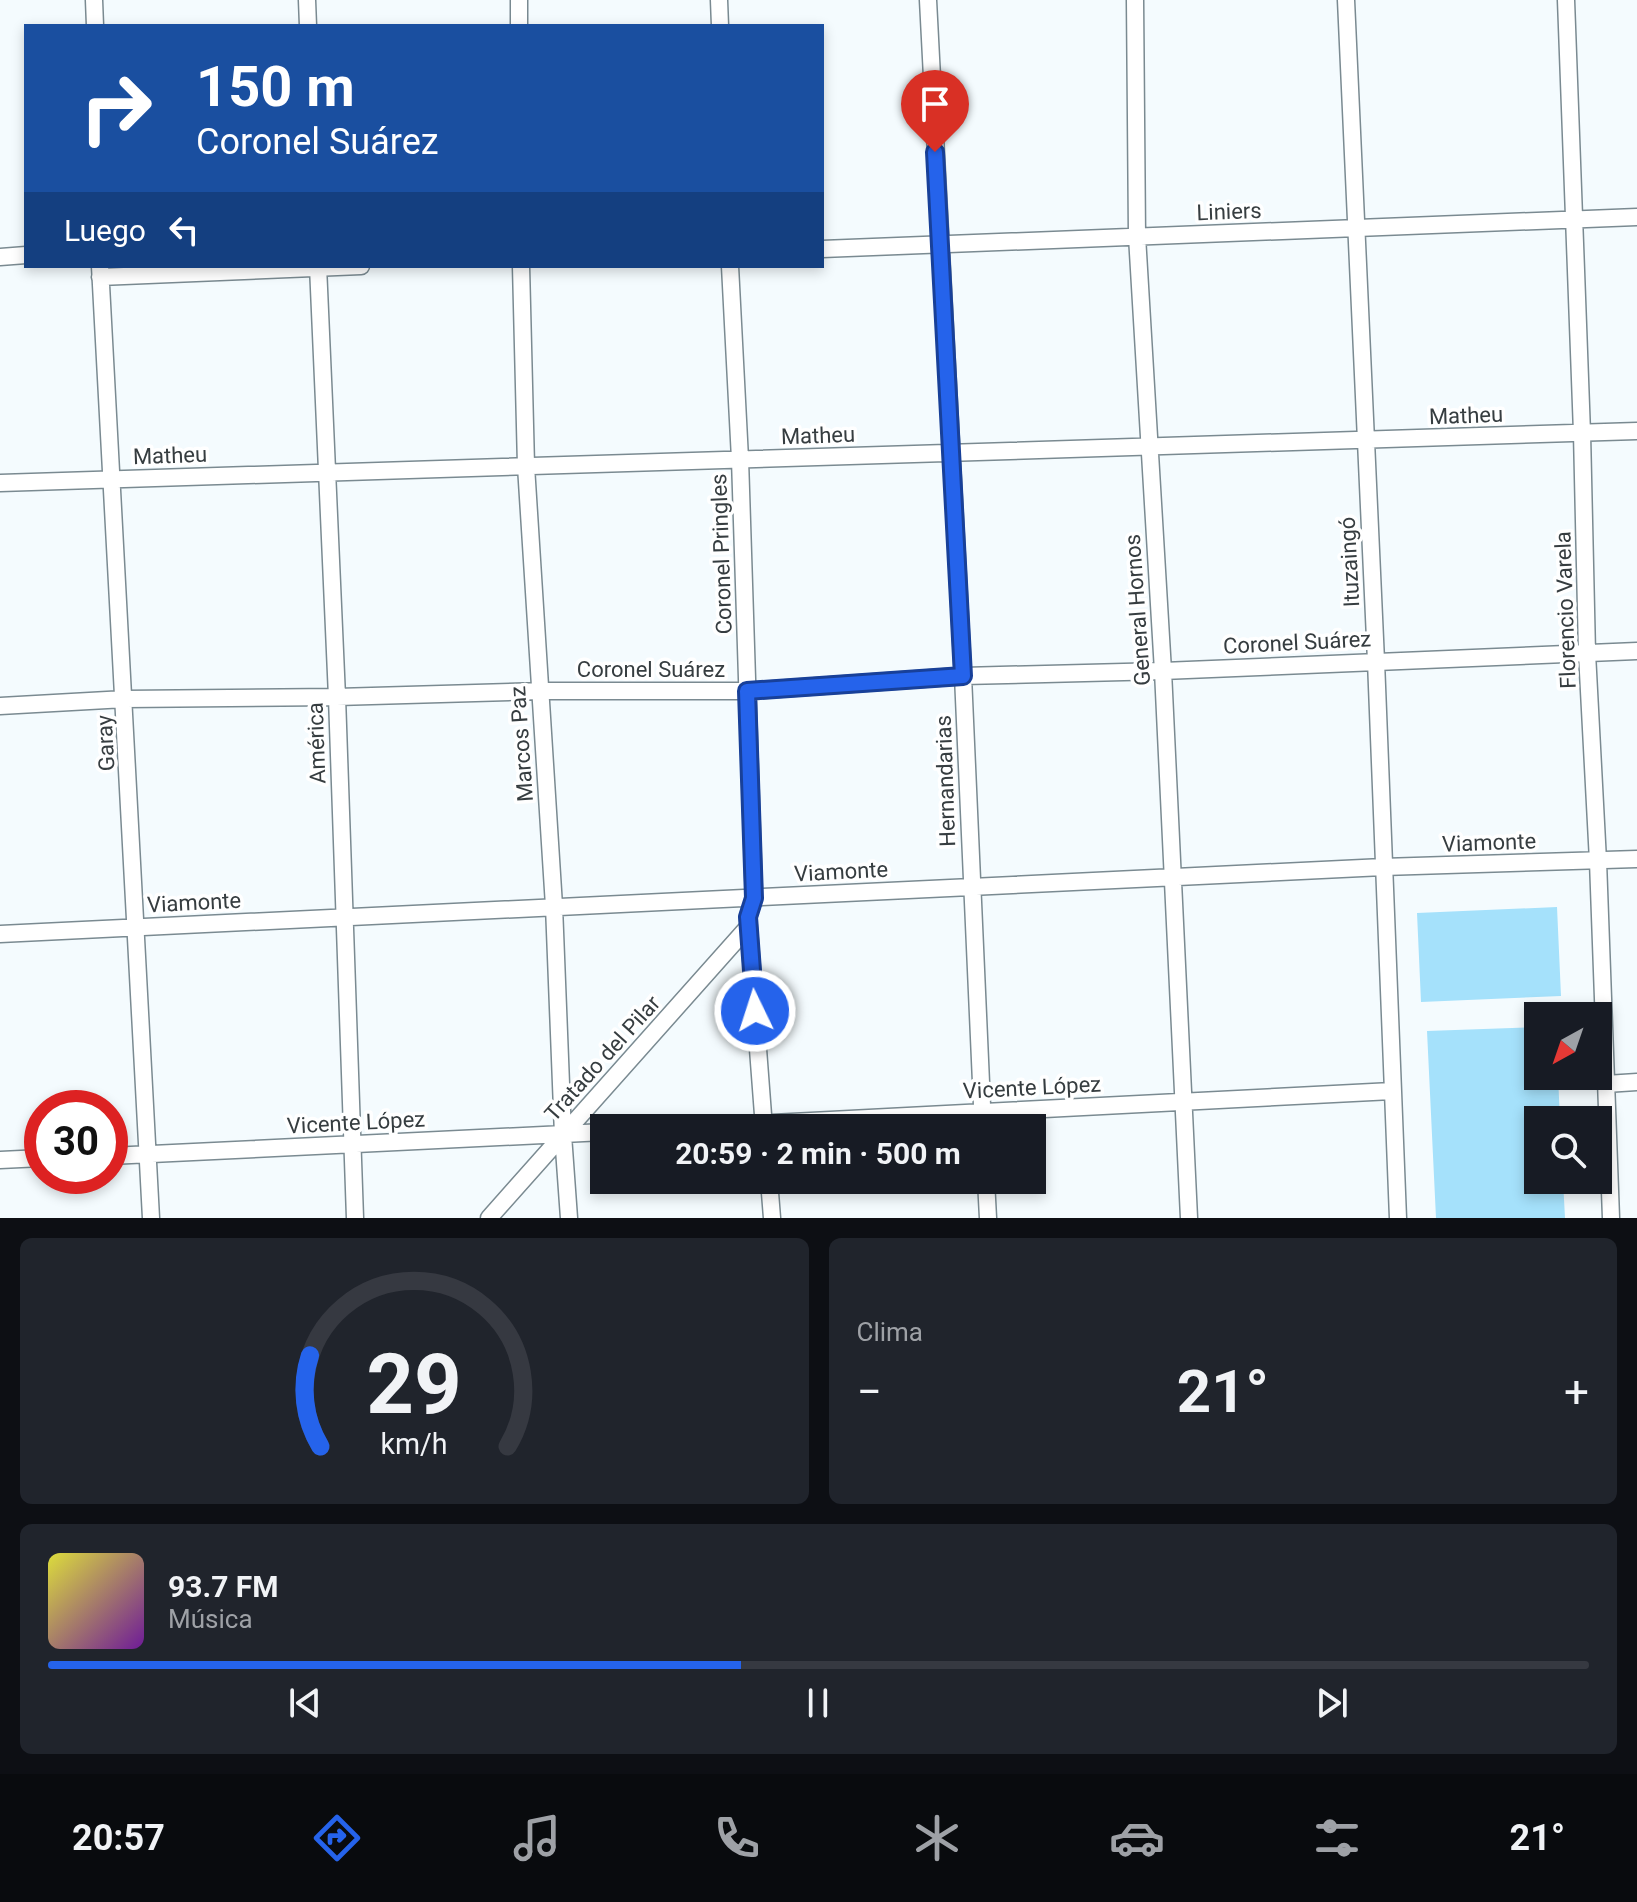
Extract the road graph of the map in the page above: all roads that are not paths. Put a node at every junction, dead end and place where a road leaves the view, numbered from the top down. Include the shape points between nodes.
1 (94, 0) edge
2 (307, 0) edge
3 (519, 0) edge
4 (719, 0) edge
5 (928, 0) edge
6 (1135, 0) edge
7 (1346, 0) edge
8 (1566, 0) edge
9 (95, 24) edge
10 (308, 24) edge
11 (519, 24) edge
12 (720, 24) edge
13 (1637, 217) edge
14 (1574, 220) junction
15 (1356, 228) junction
16 (1137, 236) junction
17 (940, 244) junction
18 (824, 249) edge
19 (24, 255) edge
20 (0, 257) edge
21 (264, 268) edge
22 (318, 268) edge
23 (521, 268) edge
24 (730, 268) edge
25 (100, 271) edge
26 (1637, 431) edge
27 (1582, 433) junction
28 (1365, 440) junction
29 (1148, 447) junction
30 (950, 453) junction
31 (740, 459) junction
32 (526, 466) junction
33 (326, 472) junction
34 (112, 479) junction
35 (0, 483) edge
36 (1637, 651) edge
37 (1587, 653) junction
38 (1376, 661) junction
39 (1163, 671) junction
40 (963, 676) junction
41 (540, 691) junction
42 (747, 691) junction
43 (337, 697) junction
44 (125, 699) junction
45 (0, 706) edge
46 (1637, 859) edge
47 (1598, 861) junction
48 (1383, 867) junction
49 (1171, 877) junction
50 (972, 886) junction
51 (754, 898) junction
52 (554, 906) junction
53 (343, 916) junction
54 (137, 927) junction
55 (748, 927) junction
56 (0, 934) edge
57 (1603, 1002) edge
58 (1637, 1082) edge
59 (1612, 1084) edge
60 (1606, 1090) edge
61 (1392, 1091) junction
62 (1182, 1102) junction
63 (762, 1114) edge
64 (983, 1114) edge
65 (1046, 1114) edge
66 (590, 1133) edge
67 (563, 1135) junction
68 (352, 1143) junction
69 (150, 1155) junction
70 (128, 1156) edge
71 (24, 1159) edge
72 (0, 1160) edge
73 (770, 1194) edge
74 (987, 1194) edge
75 (151, 1218) edge
76 (355, 1218) edge
77 (489, 1218) edge
78 (569, 1218) edge
79 (772, 1218) edge
80 (988, 1218) edge
81 (1189, 1218) edge
82 (1398, 1218) edge
83 (1611, 1218) edge

1 - 9 street
2 - 10 street
3 - 11 street
4 - 12 street
5 - 17 street, Hernandarias
6 - 16 street, General Hornos
7 - 15 street, Ituzaingó
8 - 14 street, Florencio Varela
13 - 14 street, Liniers
14 - 15 street, Liniers
14 - 27 street, Florencio Varela
15 - 16 street, Liniers
15 - 28 street, Ituzaingó
16 - 17 street, Liniers
16 - 29 street, General Hornos
17 - 18 street, Liniers
17 - 30 street, Hernandarias
19 - 20 street
21 - 25 street
22 - 33 street, América
23 - 32 street, Marcos Paz
24 - 31 street, Coronel Pringles
25 - 34 street, Garay
26 - 27 street, Matheu
27 - 28 street, Matheu
27 - 37 street, Florencio Varela
28 - 29 street, Matheu
28 - 38 street, Ituzaingó
29 - 30 street, Matheu
29 - 39 street, General Hornos
30 - 31 street, Matheu
30 - 40 street, Hernandarias
31 - 32 street, Matheu
31 - 42 street, Coronel Pringles
32 - 33 street, Matheu
32 - 41 street, Marcos Paz
33 - 34 street, Matheu
33 - 43 street, América
34 - 35 street, Matheu
34 - 44 street, Garay
36 - 37 street, Coronel Suárez
37 - 38 street, Coronel Suárez
37 - 47 street, Florencio Varela
38 - 39 street, Coronel Suárez
38 - 48 street, Ituzaingó
39 - 40 street, Coronel Suárez
39 - 49 street, General Hornos
40 - 42 street, Coronel Suárez
40 - 50 street, Hernandarias
41 - 42 street, Coronel Suárez
41 - 43 street, Coronel Suárez
41 - 52 street, Marcos Paz
42 - 51 street, Coronel Pringles
43 - 44 street, Coronel Suárez
43 - 53 street, América
44 - 45 street, Coronel Suárez
44 - 54 street, Garay
46 - 47 street, Viamonte
47 - 48 street, Viamonte
47 - 57 street, Florencio Varela
48 - 49 street, Viamonte
48 - 61 street, Ituzaingó
49 - 50 street, Viamonte
49 - 62 street, General Hornos
50 - 51 street, Viamonte
50 - 64 street, Hernandarias
51 - 52 street, Viamonte
51 - 55 street, Coronel Pringles
52 - 53 street, Viamonte
52 - 67 street, Marcos Paz
53 - 54 street, Viamonte
53 - 68 street, América
54 - 56 street, Viamonte
54 - 69 street, Garay
55 - 63 street, Coronel Pringles
55 - 67 street, Tratado del Pilar
58 - 59 street
60 - 83 street, Florencio Varela
61 - 62 street, Vicente López
61 - 82 street, Ituzaingó
62 - 65 street, Vicente López
62 - 81 street, General Hornos
66 - 67 street, Vicente López
67 - 68 street, Vicente López
67 - 77 street, Tratado del Pilar
67 - 78 street, Marcos Paz
68 - 69 street, Vicente López
68 - 76 street, América
69 - 70 street, Vicente López
69 - 75 street, Garay
71 - 72 street
73 - 79 street
74 - 80 street

